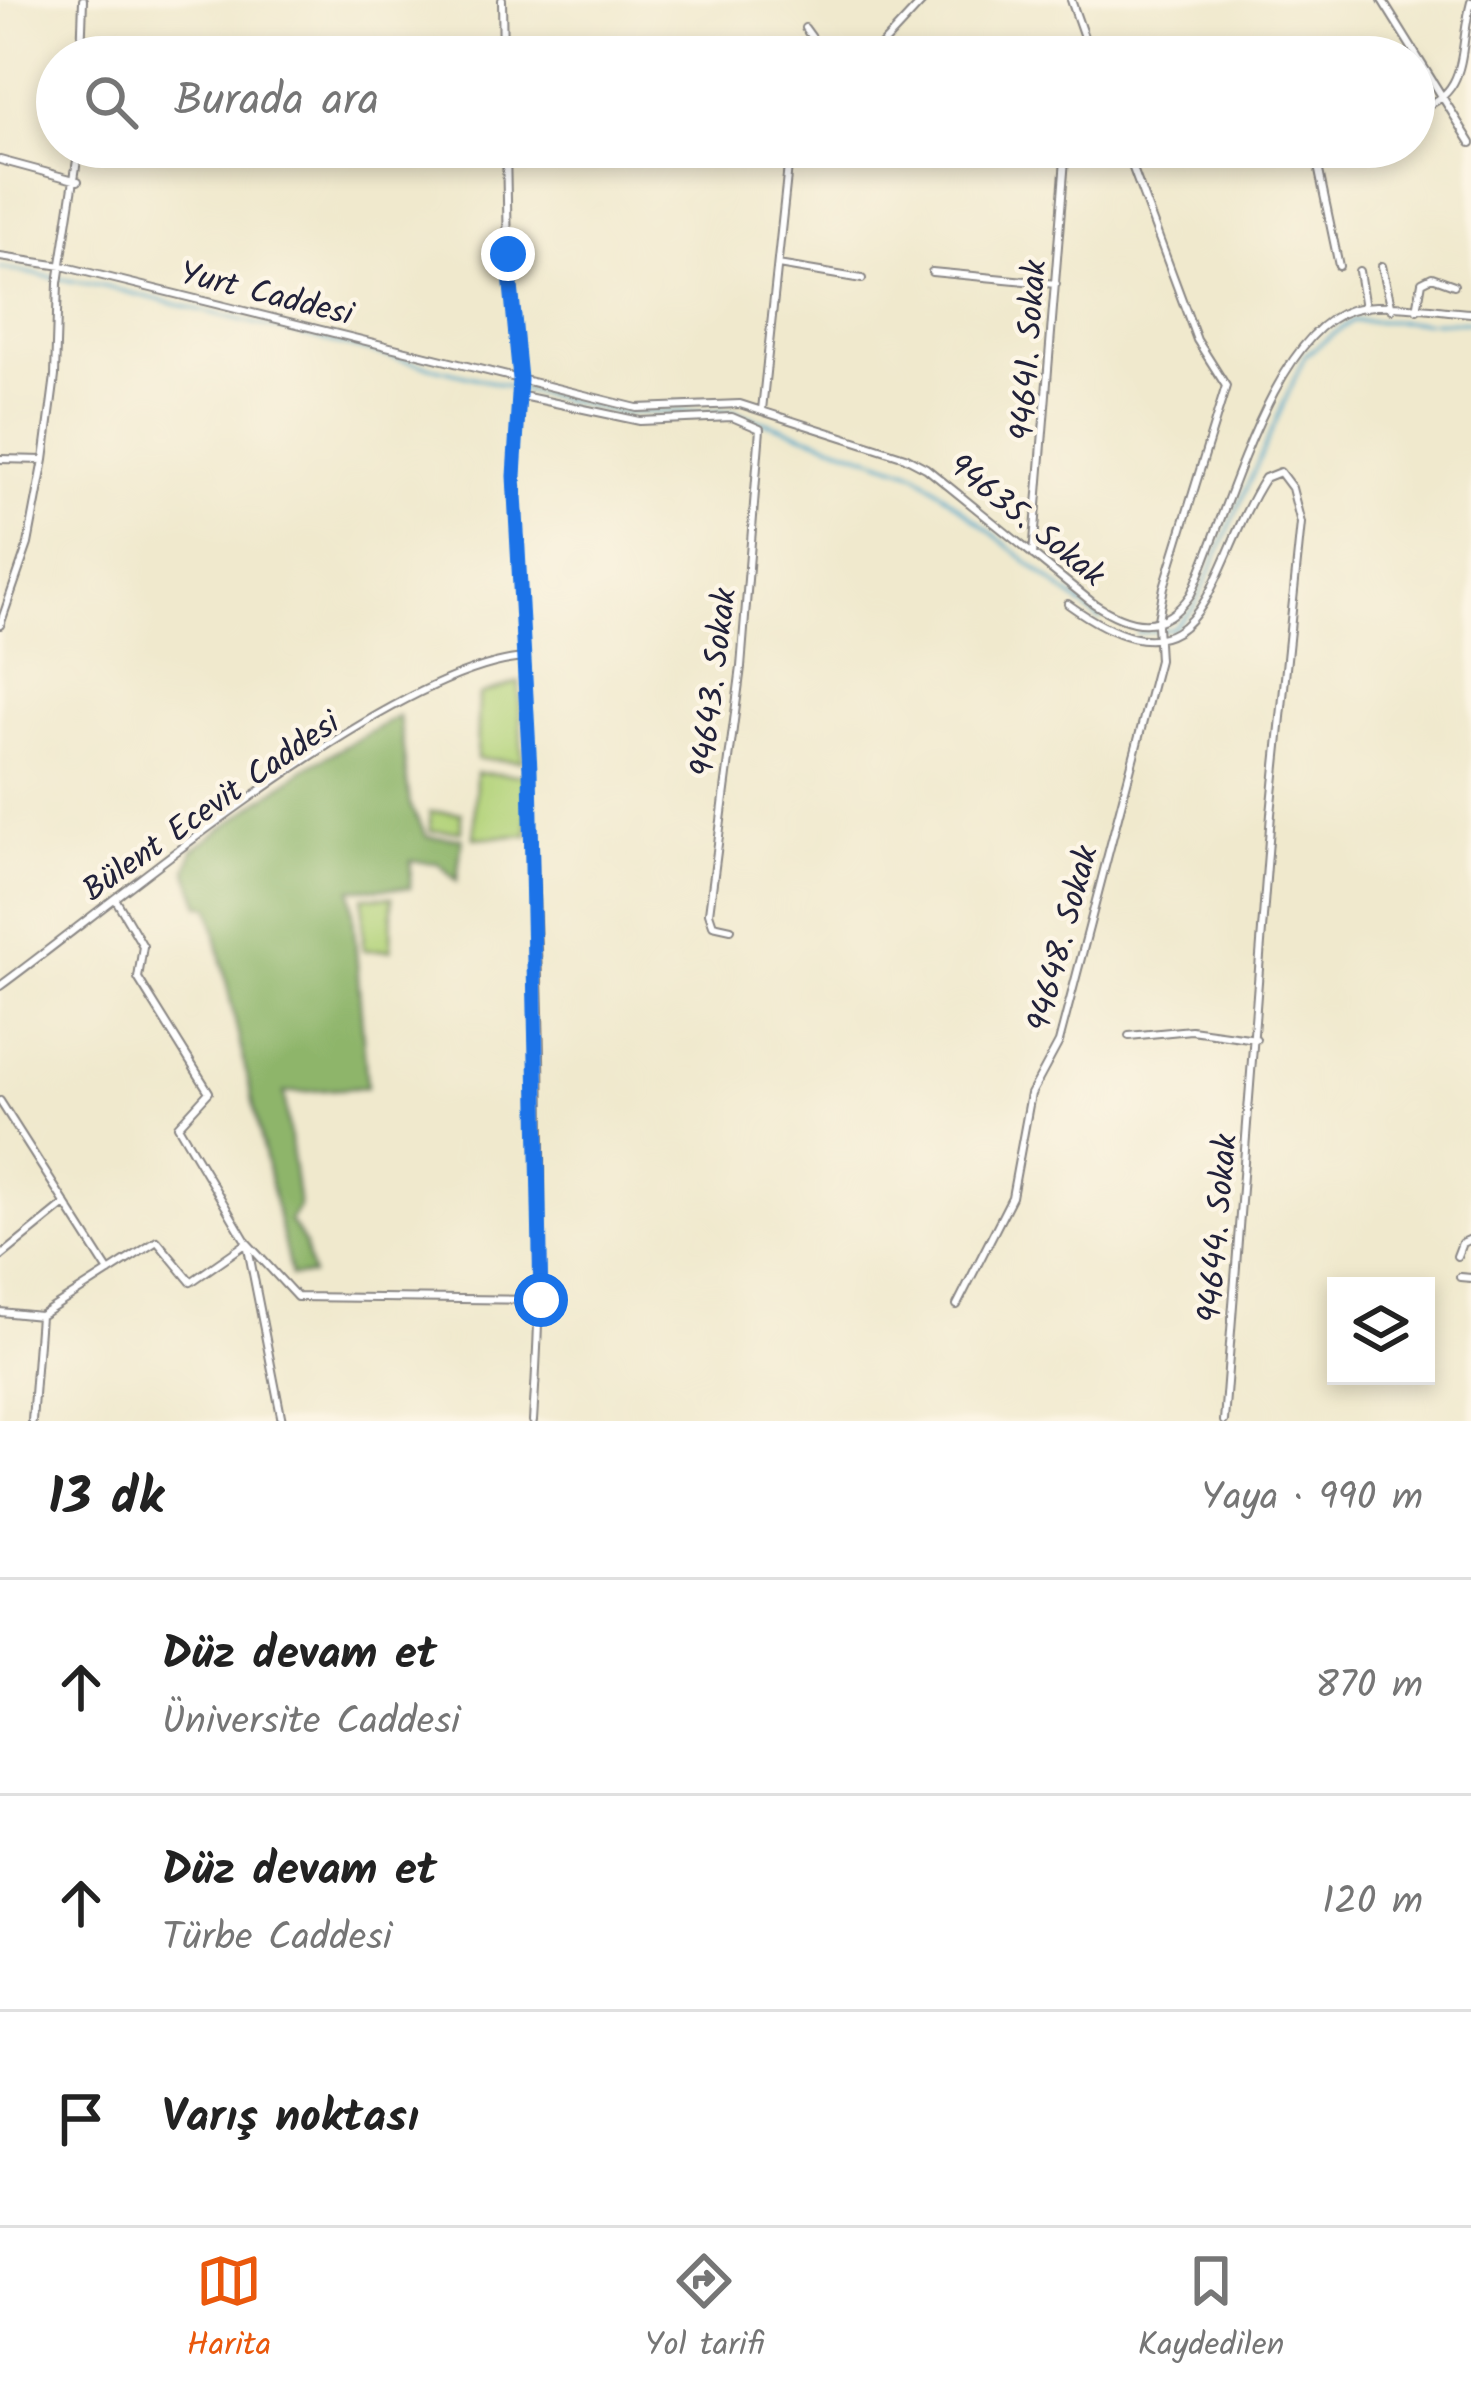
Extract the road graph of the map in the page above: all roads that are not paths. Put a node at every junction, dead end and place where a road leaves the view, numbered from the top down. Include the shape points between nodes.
1 (83, 0) edge
2 (502, 0) edge
3 (923, 0) edge
4 (1071, 0) edge
5 (1382, 0) edge
6 (1471, 2) edge
7 (806, 28) dead end
8 (82, 36) edge
9 (503, 36) edge
10 (812, 36) edge
11 (890, 36) edge
12 (1084, 36) edge
13 (1403, 36) edge
14 (1435, 86) edge
15 (1444, 99) junction
16 (1435, 102) edge
17 (1471, 143) edge
18 (0, 160) edge
19 (78, 168) edge
20 (507, 168) edge
21 (788, 168) edge
22 (1064, 168) edge
23 (1133, 168) edge
24 (1318, 168) edge
25 (77, 181) junction
26 (0, 257) edge
27 (778, 265) junction
28 (62, 266) junction
29 (1339, 266) dead end
30 (1382, 266) dead end
31 (1359, 271) dead end
32 (932, 272) dead end
33 (862, 279) dead end
34 (1056, 284) junction
35 (1454, 285) dead end
36 (1365, 308) junction
37 (1392, 309) junction
38 (1417, 310) junction
39 (1471, 313) edge
40 (520, 379) junction
41 (518, 395) junction
42 (762, 410) junction
43 (0, 459) edge
44 (44, 460) junction
45 (1033, 555) junction
46 (1068, 604) dead end
47 (0, 625) edge
48 (1157, 625) junction
49 (1160, 642) junction
50 (524, 658) junction
51 (116, 900) junction
52 (731, 929) dead end
53 (0, 986) edge
54 (1129, 1036) dead end
55 (1256, 1039) junction
56 (0, 1101) edge
57 (64, 1205) junction
58 (1471, 1239) edge
59 (247, 1243) junction
60 (1457, 1256) dead end
61 (0, 1257) edge
62 (110, 1272) junction
63 (1460, 1277) dead end
64 (1471, 1278) edge
65 (541, 1300) junction
66 (957, 1305) dead end
67 (0, 1312) edge
68 (40, 1316) junction
69 (32, 1421) edge
70 (282, 1421) edge
71 (533, 1421) edge
72 (1224, 1421) edge

1 - 8 street
2 - 9 street
3 - 11 street
4 - 12 street
5 - 13 street
6 - 15 street via 1458,77
7 - 10 street
14 - 15 street
15 - 16 street
15 - 17 street
18 - 25 street
19 - 25 street
20 - 40 street
21 - 27 street
22 - 34 street, 94641. Sokak
23 - 48 street via 1197,340 1226,386
24 - 29 street
25 - 28 street
26 - 28 street, Yurt Caddesi
27 - 33 street
27 - 42 street
28 - 40 street, Yurt Caddesi
28 - 44 street
30 - 37 street
31 - 36 street
32 - 34 street
34 - 45 street, 94641. Sokak
35 - 38 street via 1422,282
36 - 37 street
36 - 48 street via 1334,317 1292,356 1192,594
37 - 38 street
38 - 39 street
40 - 41 street
40 - 42 street, 94635. Sokak via 637,408 712,402
41 - 50 street
41 - 52 street, 94643. Sokak via 640,422 716,416 759,426 743,651 709,913 713,925
42 - 45 street, 94635. Sokak via 916,462
43 - 44 street
44 - 47 street via 28,544
45 - 48 street, 94635. Sokak via 1109,614
46 - 49 street via 1115,633
48 - 49 street
49 - 55 street, 94644. Sokak via 1191,620 1261,484 1280,472 1301,523
49 - 66 street, 94648. Sokak via 1059,1042 1031,1094 1016,1185
50 - 51 street, Bülent Ecevit Caddesi via 463,672 338,741
50 - 65 street
51 - 53 street, Bülent Ecevit Caddesi
51 - 59 street via 143,946 138,978 209,1092 178,1126
54 - 55 street via 1191,1030
55 - 72 street, 94644. Sokak
56 - 57 street
57 - 61 street
57 - 62 street
58 - 60 street
59 - 62 street via 190,1282 157,1241
59 - 65 street via 297,1297
59 - 70 street
62 - 68 street
63 - 64 street
65 - 71 street
67 - 68 street
68 - 69 street

